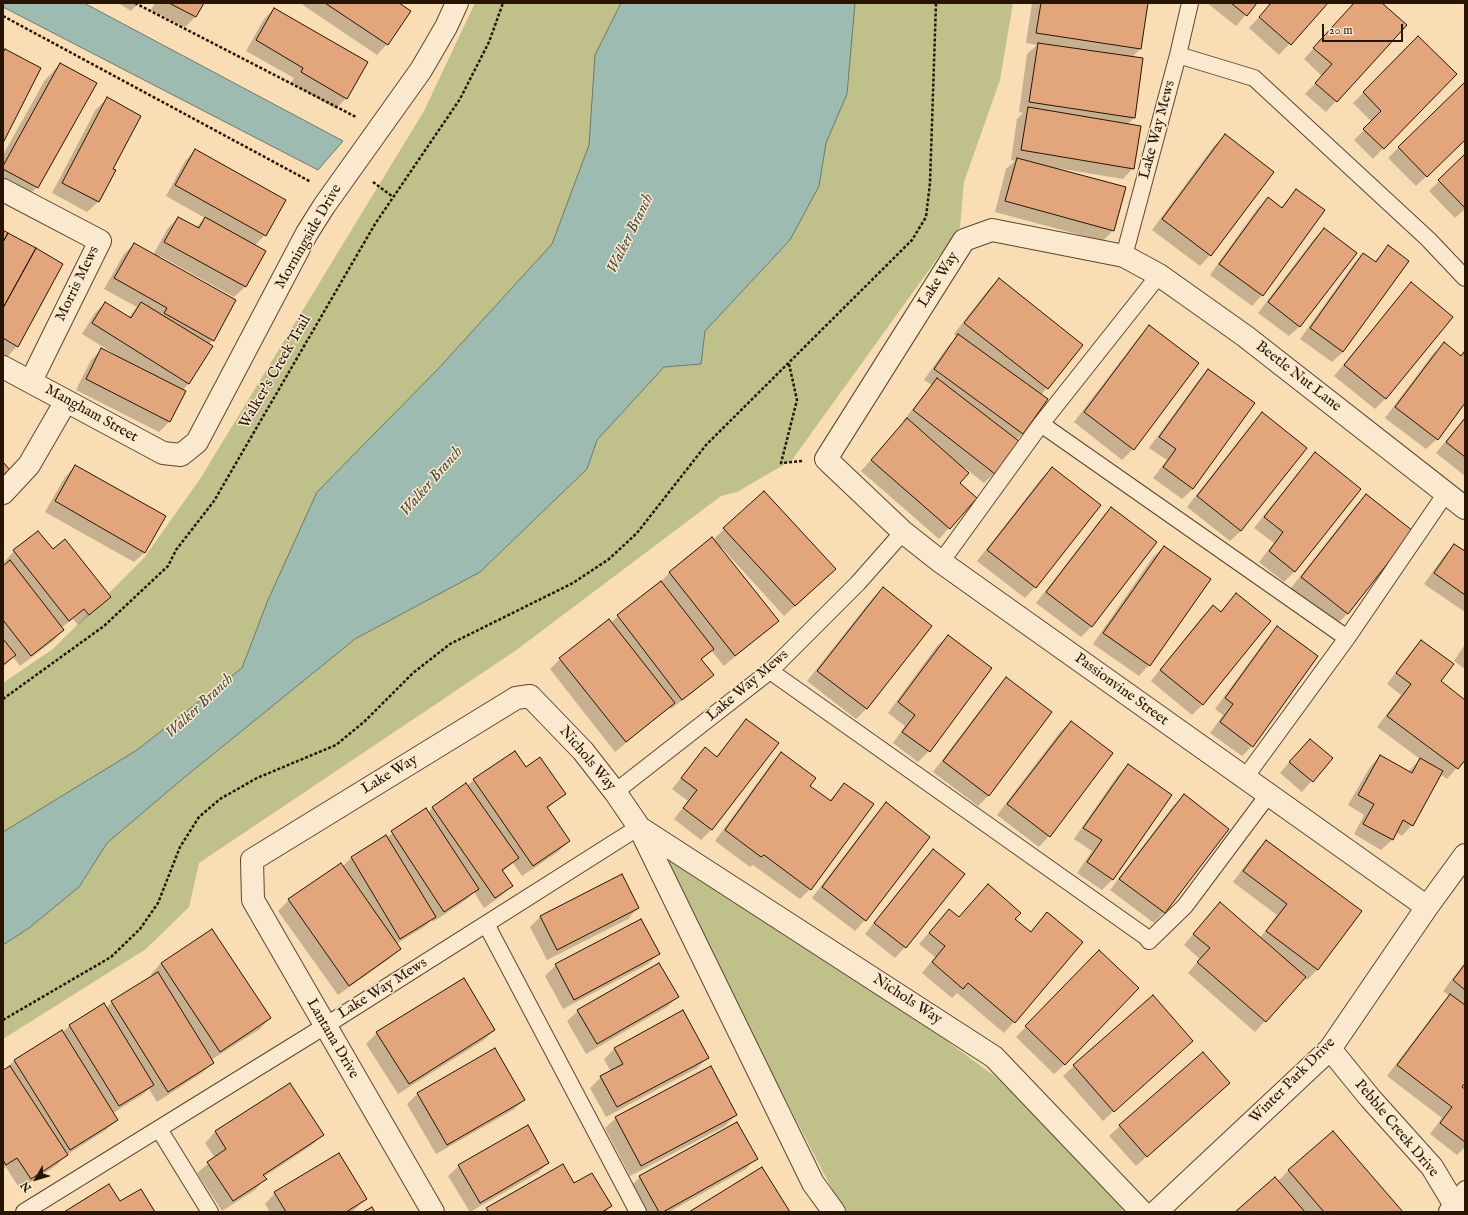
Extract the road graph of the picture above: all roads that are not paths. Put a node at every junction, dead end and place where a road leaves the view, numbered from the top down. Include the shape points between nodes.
1 (457, 3) edge
2 (1190, 3) edge
3 (1178, 55) junction
4 (3, 190) edge
5 (1124, 256) junction
6 (1159, 275) junction
7 (1465, 278) edge
8 (3, 367) edge
9 (31, 381) junction
10 (66, 400) junction
11 (1041, 424) junction
12 (182, 455) joint
13 (826, 459) joint
14 (3, 494) edge
15 (1446, 494) junction
16 (1465, 508) edge
17 (903, 532) junction
18 (941, 562) junction
19 (1347, 638) junction
20 (770, 671) junction
21 (530, 696) joint
22 (1244, 779) junction
23 (615, 792) junction
24 (1268, 795) junction
25 (639, 827) junction
26 (1465, 855) edge
27 (252, 860) joint
28 (1427, 907) junction
29 (486, 924) junction
30 (325, 1026) junction
31 (1330, 1049) junction
32 (159, 1129) junction
33 (1456, 1204) edge
34 (24, 1212) edge
35 (210, 1212) edge
36 (432, 1212) edge
37 (638, 1212) edge
38 (834, 1212) edge
39 (1142, 1212) edge
40 (1156, 1212) edge

1 - 12 street, Morningside Drive via 446,28 420,70 324,206 197,442
2 - 3 lane, Lake Way Mews
3 - 5 lane, Lake Way Mews
3 - 7 lane via 1254,78 1428,238
4 - 9 street, Morris Mews via 100,241
5 - 6 street, Beetle Nut Lane
5 - 13 street, Lake Way via 992,230 964,240
6 - 11 lane
6 - 15 street, Beetle Nut Lane via 1245,336
8 - 9 street, Mangham Street
9 - 10 street, Mangham Street
10 - 12 street, Mangham Street via 163,453
10 - 14 street via 29,464
11 - 18 lane
11 - 19 lane
13 - 17 street, Passionvine Street
15 - 16 street, Beetle Nut Lane
15 - 19 lane
17 - 18 street, Passionvine Street
17 - 20 lane, Lake Way Mews via 858,583
18 - 22 street, Passionvine Street
19 - 22 lane
20 - 23 lane, Lake Way Mews
20 - 24 lane via 1149,941 1185,906
21 - 23 street, Nichols Way via 583,751
21 - 27 street, Lake Way via 516,698
22 - 24 street, Passionvine Street
23 - 25 street, Nichols Way
24 - 28 street, Passionvine Street
25 - 29 lane, Lake Way Mews
25 - 38 street, Nichols Way via 813,1183
25 - 39 street, Nichols Way via 994,1056
26 - 28 street, Winter Park Drive
27 - 30 street, Lantana Drive via 253,900
28 - 31 street, Winter Park Drive
29 - 30 lane, Lake Way Mews
29 - 37 lane
30 - 32 lane, Lake Way Mews
30 - 36 street, Lantana Drive
31 - 33 street, Pebble Creek Drive via 1432,1167
31 - 40 street, Winter Park Drive
32 - 34 lane, Lake Way Mews
32 - 35 lane

